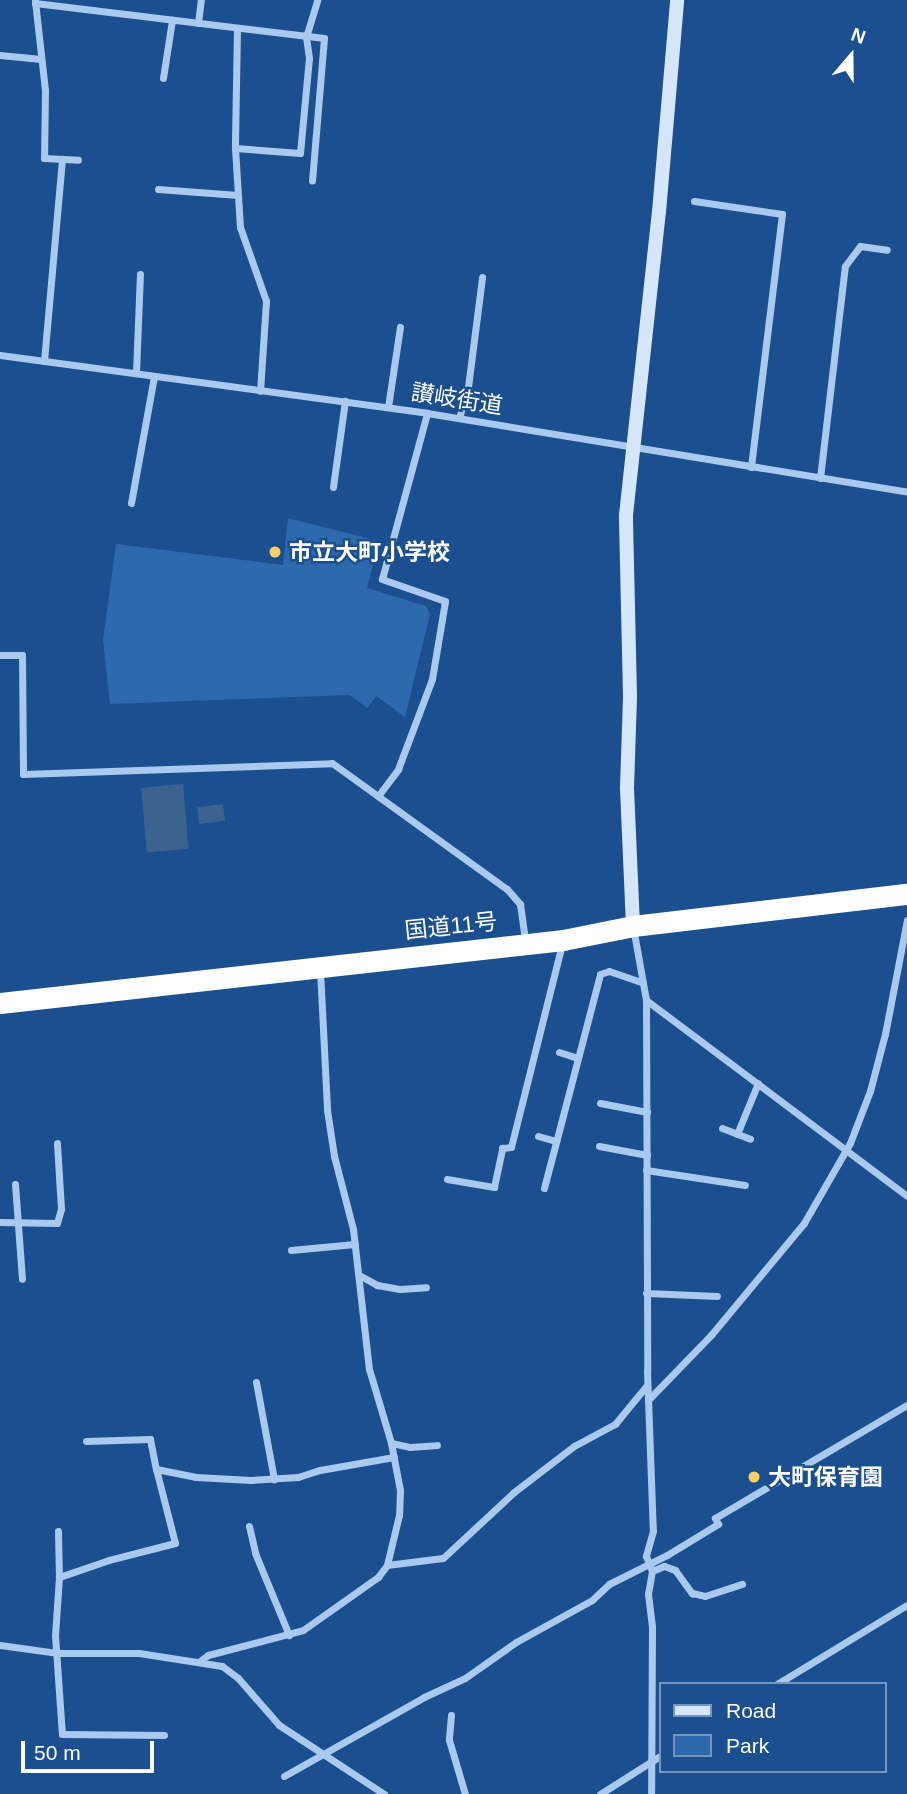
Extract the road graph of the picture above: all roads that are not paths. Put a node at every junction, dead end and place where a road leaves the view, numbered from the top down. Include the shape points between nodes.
1 (201, 0) edge
2 (317, 0) edge
3 (677, 0) edge
4 (35, 1) edge
5 (172, 20) junction
6 (198, 23) junction
7 (237, 28) junction
8 (306, 37) junction
9 (0, 55) edge
10 (41, 59) junction
11 (163, 78) dead end
12 (235, 148) junction
13 (62, 159) junction
14 (78, 160) dead end
15 (312, 180) dead end
16 (158, 189) dead end
17 (238, 195) junction
18 (694, 201) dead end
19 (887, 250) dead end
20 (140, 274) dead end
21 (482, 277) dead end
22 (400, 327) dead end
23 (0, 355) edge
24 (44, 361) junction
25 (136, 373) junction
26 (154, 376) junction
27 (260, 391) junction
28 (345, 401) junction
29 (388, 407) junction
30 (426, 413) junction
31 (459, 418) junction
32 (632, 447) junction
33 (751, 467) junction
34 (820, 478) junction
35 (333, 487) dead end
36 (907, 492) edge
37 (131, 503) dead end
38 (0, 654) edge
39 (378, 796) junction
40 (907, 894) edge
41 (907, 920) edge
42 (633, 926) junction
43 (563, 940) junction
44 (526, 944) junction
45 (320, 966) junction
46 (643, 984) junction
47 (646, 1000) junction
48 (0, 1003) edge
49 (559, 1052) dead end
50 (578, 1058) junction
51 (758, 1083) junction
52 (600, 1103) dead end
53 (647, 1112) junction
54 (722, 1128) dead end
55 (737, 1134) junction
56 (538, 1136) dead end
57 (750, 1139) dead end
58 (556, 1141) junction
59 (57, 1143) dead end
60 (599, 1146) dead end
61 (846, 1150) junction
62 (647, 1155) junction
63 (646, 1170) junction
64 (447, 1179) dead end
65 (15, 1184) dead end
66 (745, 1185) dead end
67 (544, 1188) dead end
68 (907, 1196) edge
69 (0, 1222) edge
70 (17, 1222) junction
71 (355, 1244) junction
72 (291, 1250) dead end
73 (359, 1275) junction
74 (22, 1279) dead end
75 (426, 1287) dead end
76 (646, 1293) junction
77 (717, 1296) dead end
78 (256, 1382) dead end
79 (647, 1385) junction
80 (648, 1401) junction
81 (907, 1405) edge
82 (86, 1441) dead end
83 (391, 1443) junction
84 (437, 1445) dead end
85 (394, 1457) junction
86 (156, 1469) junction
87 (274, 1479) junction
88 (249, 1526) dead end
89 (58, 1531) dead end
90 (387, 1565) junction
91 (651, 1567) junction
92 (59, 1577) junction
93 (742, 1584) dead end
94 (907, 1605) edge
95 (289, 1634) junction
96 (0, 1645) edge
97 (58, 1653) junction
98 (200, 1661) junction
99 (780, 1682) edge
100 (451, 1715) dead end
101 (164, 1735) dead end
102 (323, 1754) junction
103 (659, 1757) edge
104 (651, 1762) junction
105 (284, 1776) dead end
106 (384, 1794) edge
107 (464, 1794) edge
108 (600, 1794) edge
109 (651, 1794) edge

1 - 6 street
2 - 8 street
3 - 32 street via 661,199
4 - 5 street
4 - 10 street
5 - 6 street
5 - 11 street
6 - 7 street
7 - 8 street
7 - 12 street
8 - 12 street via 309,58 300,153
8 - 15 street via 324,38
9 - 10 street
10 - 13 street via 44,158
12 - 17 street
13 - 14 street
13 - 24 street
16 - 17 street
17 - 27 street via 240,227 266,301
18 - 33 street via 782,214
19 - 34 street via 860,246 845,266
20 - 25 street
21 - 31 street via 468,387
22 - 29 street
23 - 24 street, 讃岐街道
24 - 25 street, 讃岐街道
25 - 26 street, 讃岐街道
26 - 27 street, 讃岐街道
26 - 37 street
27 - 28 street, 讃岐街道
28 - 29 street, 讃岐街道
28 - 35 street
29 - 30 street, 讃岐街道
30 - 31 street, 讃岐街道
30 - 39 street via 382,579 445,601 432,679 398,769
31 - 32 street, 讃岐街道
32 - 33 street, 讃岐街道
32 - 42 street via 626,604
33 - 34 street, 讃岐街道
34 - 36 street, 讃岐街道
38 - 39 street via 22,655 23,774 332,762
39 - 44 street via 506,889 520,904
40 - 42 highway, 国道11号
41 - 61 street via 895,997 858,1129
42 - 43 highway, 国道11号
42 - 46 street
43 - 44 highway, 国道11号
43 - 64 street via 511,1147 502,1148 494,1187
44 - 45 highway, 国道11号
45 - 48 highway, 国道11号
45 - 71 street via 327,1110
46 - 47 street
46 - 50 street via 610,971 600,974
47 - 51 street
47 - 53 street
49 - 50 street
50 - 58 street
51 - 55 street
51 - 61 street
52 - 53 street
53 - 62 street
54 - 55 street
55 - 57 street
56 - 58 street
58 - 67 street
59 - 70 street via 61,1209 57,1223
60 - 62 street
61 - 68 street
61 - 80 street via 804,1223 711,1335
62 - 63 street
63 - 66 street
63 - 76 street
65 - 70 street
69 - 70 street
70 - 74 street
71 - 72 street
71 - 73 street
73 - 75 street via 377,1285
73 - 83 street via 369,1369
76 - 77 street
76 - 79 street
78 - 87 street
79 - 80 street
79 - 90 street via 615,1424 574,1446 514,1492 443,1558
80 - 91 street via 653,1531 646,1556
81 - 91 street via 715,1518 718,1524
82 - 86 street via 150,1439
83 - 84 street
83 - 85 street
85 - 87 street
85 - 90 street via 400,1490
86 - 87 street via 196,1477
86 - 92 street via 175,1543
88 - 95 street via 255,1553
89 - 92 street
90 - 95 street via 378,1577 303,1630
91 - 93 street via 675,1570 692,1593 705,1596
91 - 102 street via 609,1584 592,1600 516,1642 466,1678
91 - 104 street
92 - 97 street
94 - 99 street
95 - 98 street via 217,1652
96 - 97 street
97 - 98 street via 139,1653
97 - 101 street via 62,1734
98 - 102 street via 231,1671 269,1717
100 - 107 street via 449,1741
102 - 105 street
102 - 106 street
103 - 104 street
104 - 108 street
104 - 109 street

